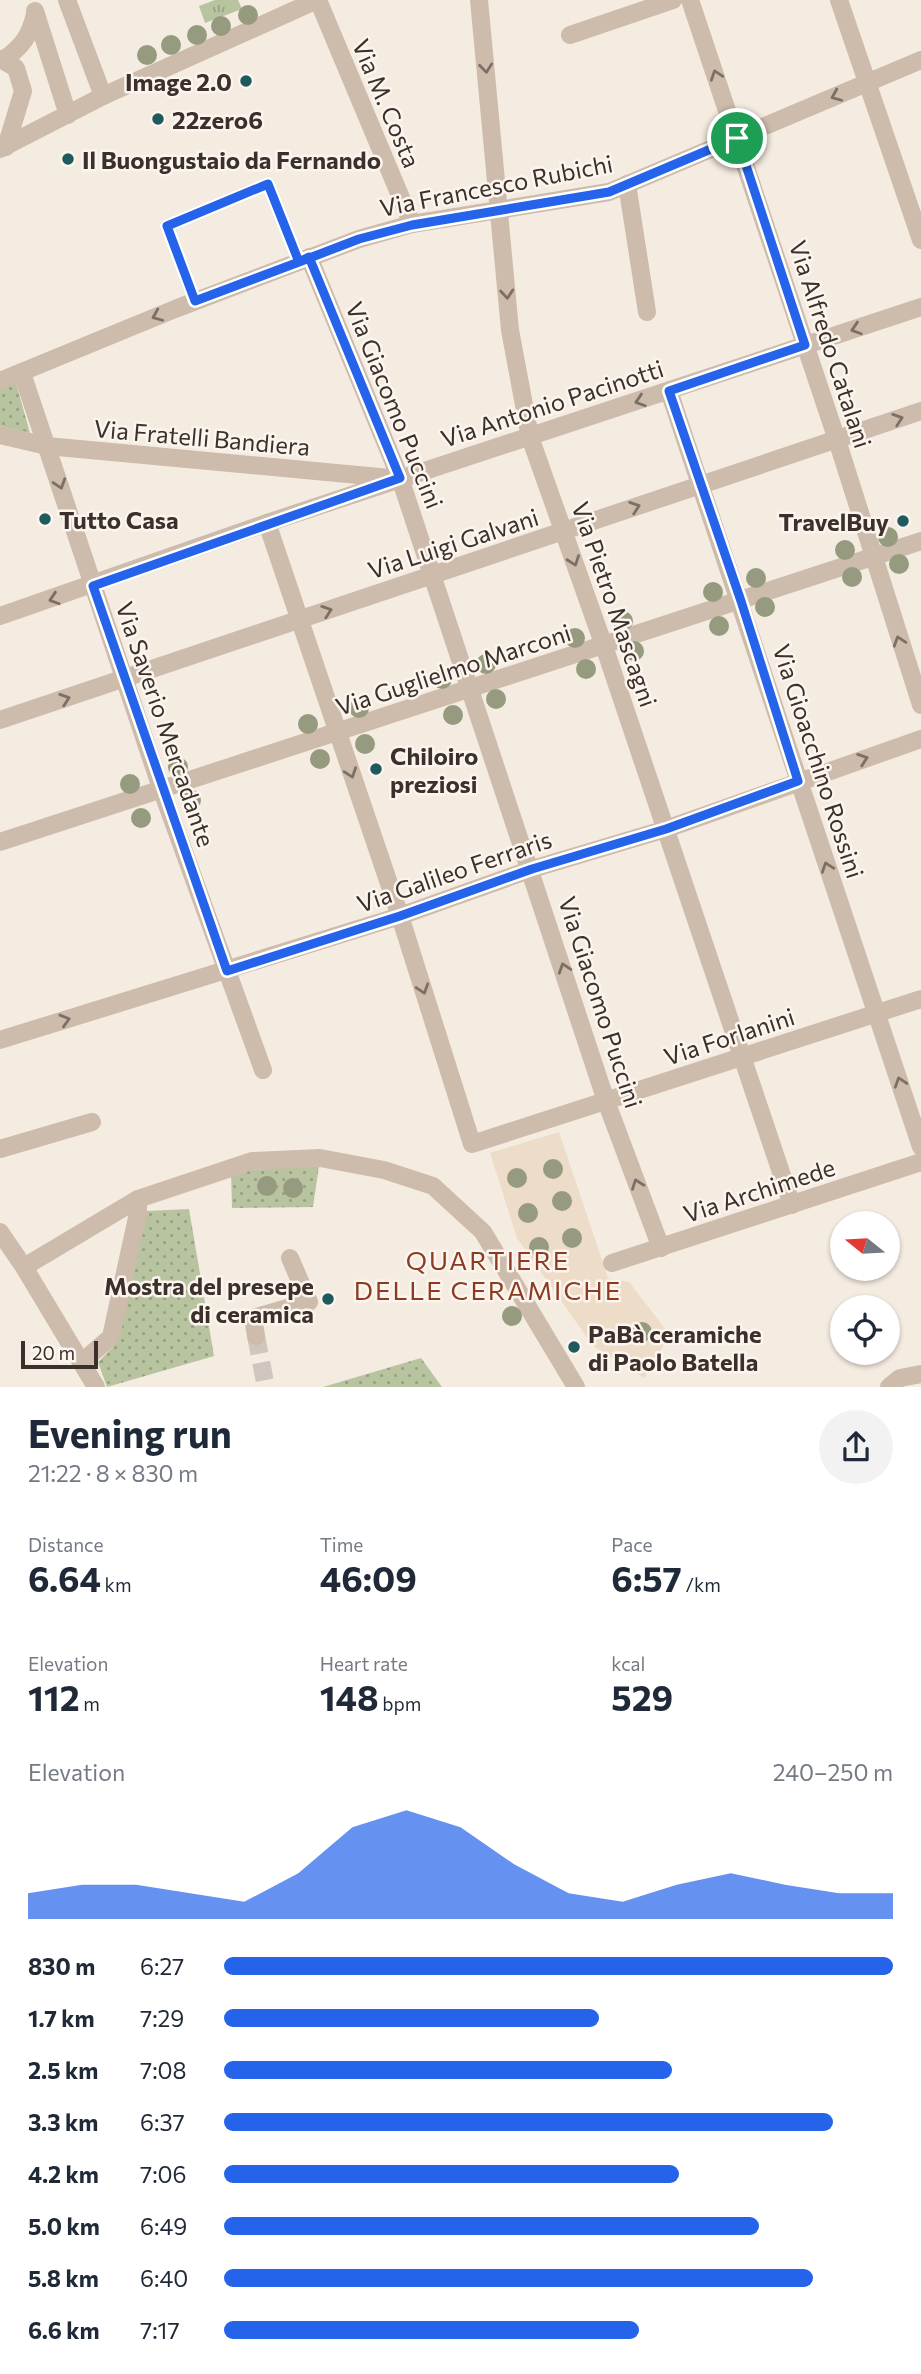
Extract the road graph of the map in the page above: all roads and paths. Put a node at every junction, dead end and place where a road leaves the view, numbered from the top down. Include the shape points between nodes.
1 (67, 0) edge
2 (317, 0) edge
3 (479, 0) edge
4 (673, 0) edge
5 (690, 0) edge
6 (839, 0) edge
7 (36, 6) edge
8 (570, 35) dead end
9 (2, 60) edge
10 (921, 60) edge
11 (868, 83) junction
12 (103, 96) junction
13 (68, 115) junction
14 (737, 138) junction
15 (3, 148) edge
16 (627, 184) junction
17 (500, 210) junction
18 (412, 225) junction
19 (921, 240) edge
20 (304, 260) junction
21 (195, 301) junction
22 (921, 307) edge
23 (647, 312) dead end
24 (805, 345) junction
25 (22, 373) junction
26 (0, 381) edge
27 (669, 391) junction
28 (921, 411) edge
29 (0, 435) edge
30 (530, 437) junction
31 (837, 440) junction
32 (47, 446) junction
33 (400, 478) junction
34 (700, 484) junction
35 (267, 523) junction
36 (564, 532) junction
37 (921, 541) edge
38 (872, 558) junction
39 (433, 574) junction
40 (93, 586) junction
41 (741, 601) junction
42 (0, 616) edge
43 (300, 620) junction
44 (604, 646) junction
45 (124, 678) junction
46 (469, 687) junction
47 (921, 705) edge
48 (0, 720) edge
49 (337, 733) junction
50 (921, 739) edge
51 (798, 781) junction
52 (162, 791) junction
53 (666, 829) junction
54 (0, 842) edge
55 (532, 869) junction
56 (400, 916) junction
57 (227, 971) junction
58 (921, 999) edge
59 (876, 1013) junction
60 (0, 1040) edge
61 (744, 1058) junction
62 (263, 1070) dead end
63 (606, 1101) junction
64 (92, 1122) dead end
65 (921, 1147) edge
66 (0, 1149) edge
67 (921, 1162) edge
68 (138, 1199) junction
69 (792, 1205) junction
70 (3, 1244) edge
71 (661, 1248) junction
72 (290, 1258) dead end
73 (612, 1264) dead end
74 (24, 1267) junction
75 (256, 1336) tunnel mouth
76 (83, 1361) junction
77 (921, 1374) edge
78 (96, 1387) edge
79 (576, 1387) edge
80 (889, 1387) edge

1 - 12 street
2 - 12 street
2 - 18 street, Via M. Costa
3 -> 17 street, Via Pietro Mascagni
4 - 8 street
14 -> 5 street, Via Alfredo Catalani
6 - 11 street
7 - 9 street via 32,30 21,48
7 - 13 street
9 - 15 street via 16,68 23,91
10 - 11 street, Via Francesco Rubichi
11 -> 14 street, Via Francesco Rubichi
11 - 19 street
12 - 13 street
13 - 15 street
14 - 16 street, Via Francesco Rubichi
14 - 24 street, Via Alfredo Catalani
16 - 17 street, Via Francesco Rubichi via 609,192
16 - 23 street
17 - 18 street, Via Francesco Rubichi
17 -> 30 street, Via Pietro Mascagni via 510,330
18 - 20 street, Via Francesco Rubichi
20 - 21 street, Via Francesco Rubichi
20 - 21 lane via 268,184 167,226
20 - 33 street, Via Giacomo Puccini
21 -> 25 street, Via Francesco Rubichi
22 -> 24 street, Via Antonio Pacinotti
24 - 27 street, Via Antonio Pacinotti
24 - 31 street, Via Alfredo Catalani
25 - 26 street, Via Francesco Rubichi
25 - 32 street, Via Saverio Mercadante
27 -> 30 street, Via Antonio Pacinotti
27 - 34 street, Via Gioacchino Rossini
31 -> 28 street, Via Luigi Galvani
29 - 32 street, Via Fratelli Bandiera
30 - 33 street, Via Antonio Pacinotti
30 - 36 street, Via Pietro Mascagni
31 - 34 street, Via Luigi Galvani
31 - 38 street, Via Alfredo Catalani
32 - 33 street, Via Fratelli Bandiera
32 -> 40 street, Via Saverio Mercadante
33 - 35 street, Via Antonio Pacinotti
33 - 39 street, Via Giacomo Puccini
36 -> 34 street, Via Luigi Galvani
34 - 41 street, Via Gioacchino Rossini
35 - 40 street, Via Antonio Pacinotti
35 - 43 street
36 - 39 street, Via Luigi Galvani
36 -> 44 street, Via Pietro Mascagni
37 - 38 street, Via Guglielmo Marconi
38 - 41 street, Via Guglielmo Marconi
47 -> 38 street, Via Alfredo Catalani
43 -> 39 street, Via Luigi Galvani
39 - 46 street, Via Giacomo Puccini
40 -> 42 street, Via Antonio Pacinotti
40 - 45 street, Via Saverio Mercadante
41 - 44 street, Via Guglielmo Marconi
41 - 51 street, Via Gioacchino Rossini
43 - 45 street, Via Luigi Galvani
43 - 49 street
44 - 46 street, Via Guglielmo Marconi
44 - 53 street, Via Pietro Mascagni
48 -> 45 street, Via Luigi Galvani
45 - 52 street, Via Saverio Mercadante
46 - 49 street, Via Guglielmo Marconi
46 - 55 street, Via Giacomo Puccini
49 - 52 street, Via Guglielmo Marconi
49 -> 56 street
51 -> 50 street, Via Galileo Ferraris
51 - 53 street, Via Galileo Ferraris
59 -> 51 street, Via Gioacchino Rossini
52 - 54 street, Via Guglielmo Marconi
52 - 57 street, Via Saverio Mercadante
53 - 55 street, Via Galileo Ferraris
53 - 61 street, Via Pietro Mascagni
55 - 56 street, Via Galileo Ferraris
63 -> 55 street, Via Giacomo Puccini
56 - 57 street, Via Galileo Ferraris
56 -> 63 street, Via Forlanini via 472,1144
60 -> 57 street, Via Galileo Ferraris
57 - 62 street, Via Saverio Mercadante
58 - 59 street, Via Forlanini
59 - 61 street, Via Forlanini
65 -> 59 street, Via Gioacchino Rossini
61 - 63 street, Via Forlanini
61 - 69 street, Via Pietro Mascagni
71 -> 63 street, Via Giacomo Puccini
64 - 66 street
67 - 69 street, Via Archimede
68 - 74 street
68 - 76 street via 111,1337
68 - 79 street via 252,1161 288,1158 320,1158 384,1170 433,1186 483,1232
69 - 71 street, Via Archimede
70 - 74 street
71 - 73 street, Via Archimede
72 - 75 street via 309,1302 253,1318
74 - 76 street
76 - 78 street
77 - 80 street via 900,1378

